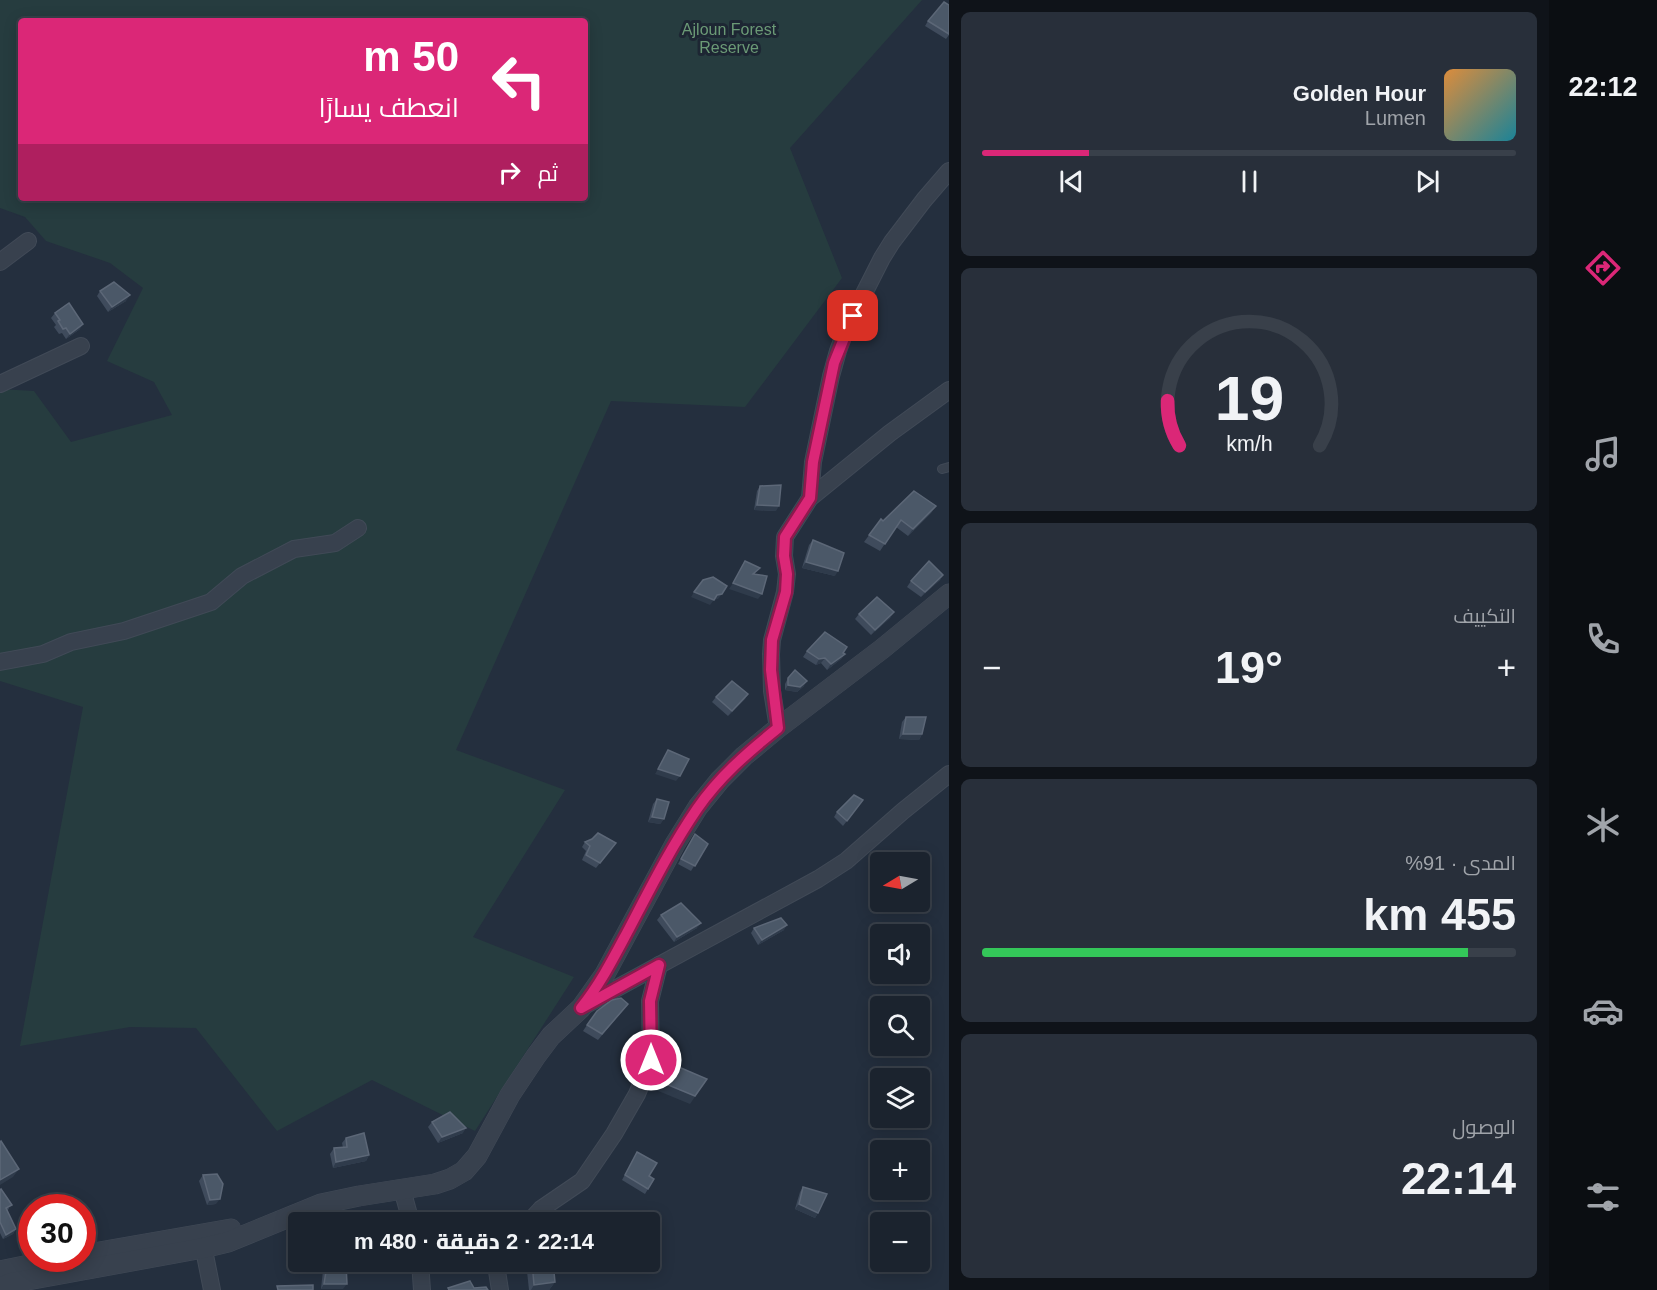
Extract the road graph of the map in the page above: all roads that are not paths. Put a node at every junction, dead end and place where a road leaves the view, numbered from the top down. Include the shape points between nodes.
1 (949, 171) edge
2 (28, 241) dead end
3 (0, 262) edge
4 (81, 346) dead end
5 (0, 384) edge
6 (949, 390) edge
7 (810, 498) junction
8 (358, 528) dead end
9 (949, 594) edge
10 (0, 662) edge
11 (778, 728) junction
12 (949, 774) edge
13 (659, 965) junction
14 (581, 1008) junction
15 (402, 1189) junction
16 (408, 1212) edge
17 (538, 1212) edge
18 (202, 1241) junction
19 (96, 1253) edge
20 (18, 1270) edge
21 (421, 1272) edge
22 (498, 1272) edge
23 (3, 1274) edge
24 (212, 1290) edge
25 (422, 1290) edge
26 (500, 1290) edge

1 - 7 street via 892,242 846,329 831,376 813,462
2 - 3 street
4 - 5 street
6 - 7 street
7 - 11 street via 785,537 786,592 772,640 771,670
8 - 10 street via 335,543 294,549 242,576 210,602 124,631
9 - 11 street
11 - 14 street via 744,756 698,807 605,974
12 - 13 street via 828,873
13 - 14 street
13 - 17 street via 650,1001 651,1060 637,1094 582,1181
14 - 15 street via 536,1056 477,1156 464,1171 435,1184
15 - 16 street
15 - 18 street via 321,1204 278,1221 260,1222
18 - 19 street
18 - 23 street
18 - 24 street
20 - 23 street
21 - 25 street
22 - 26 street

